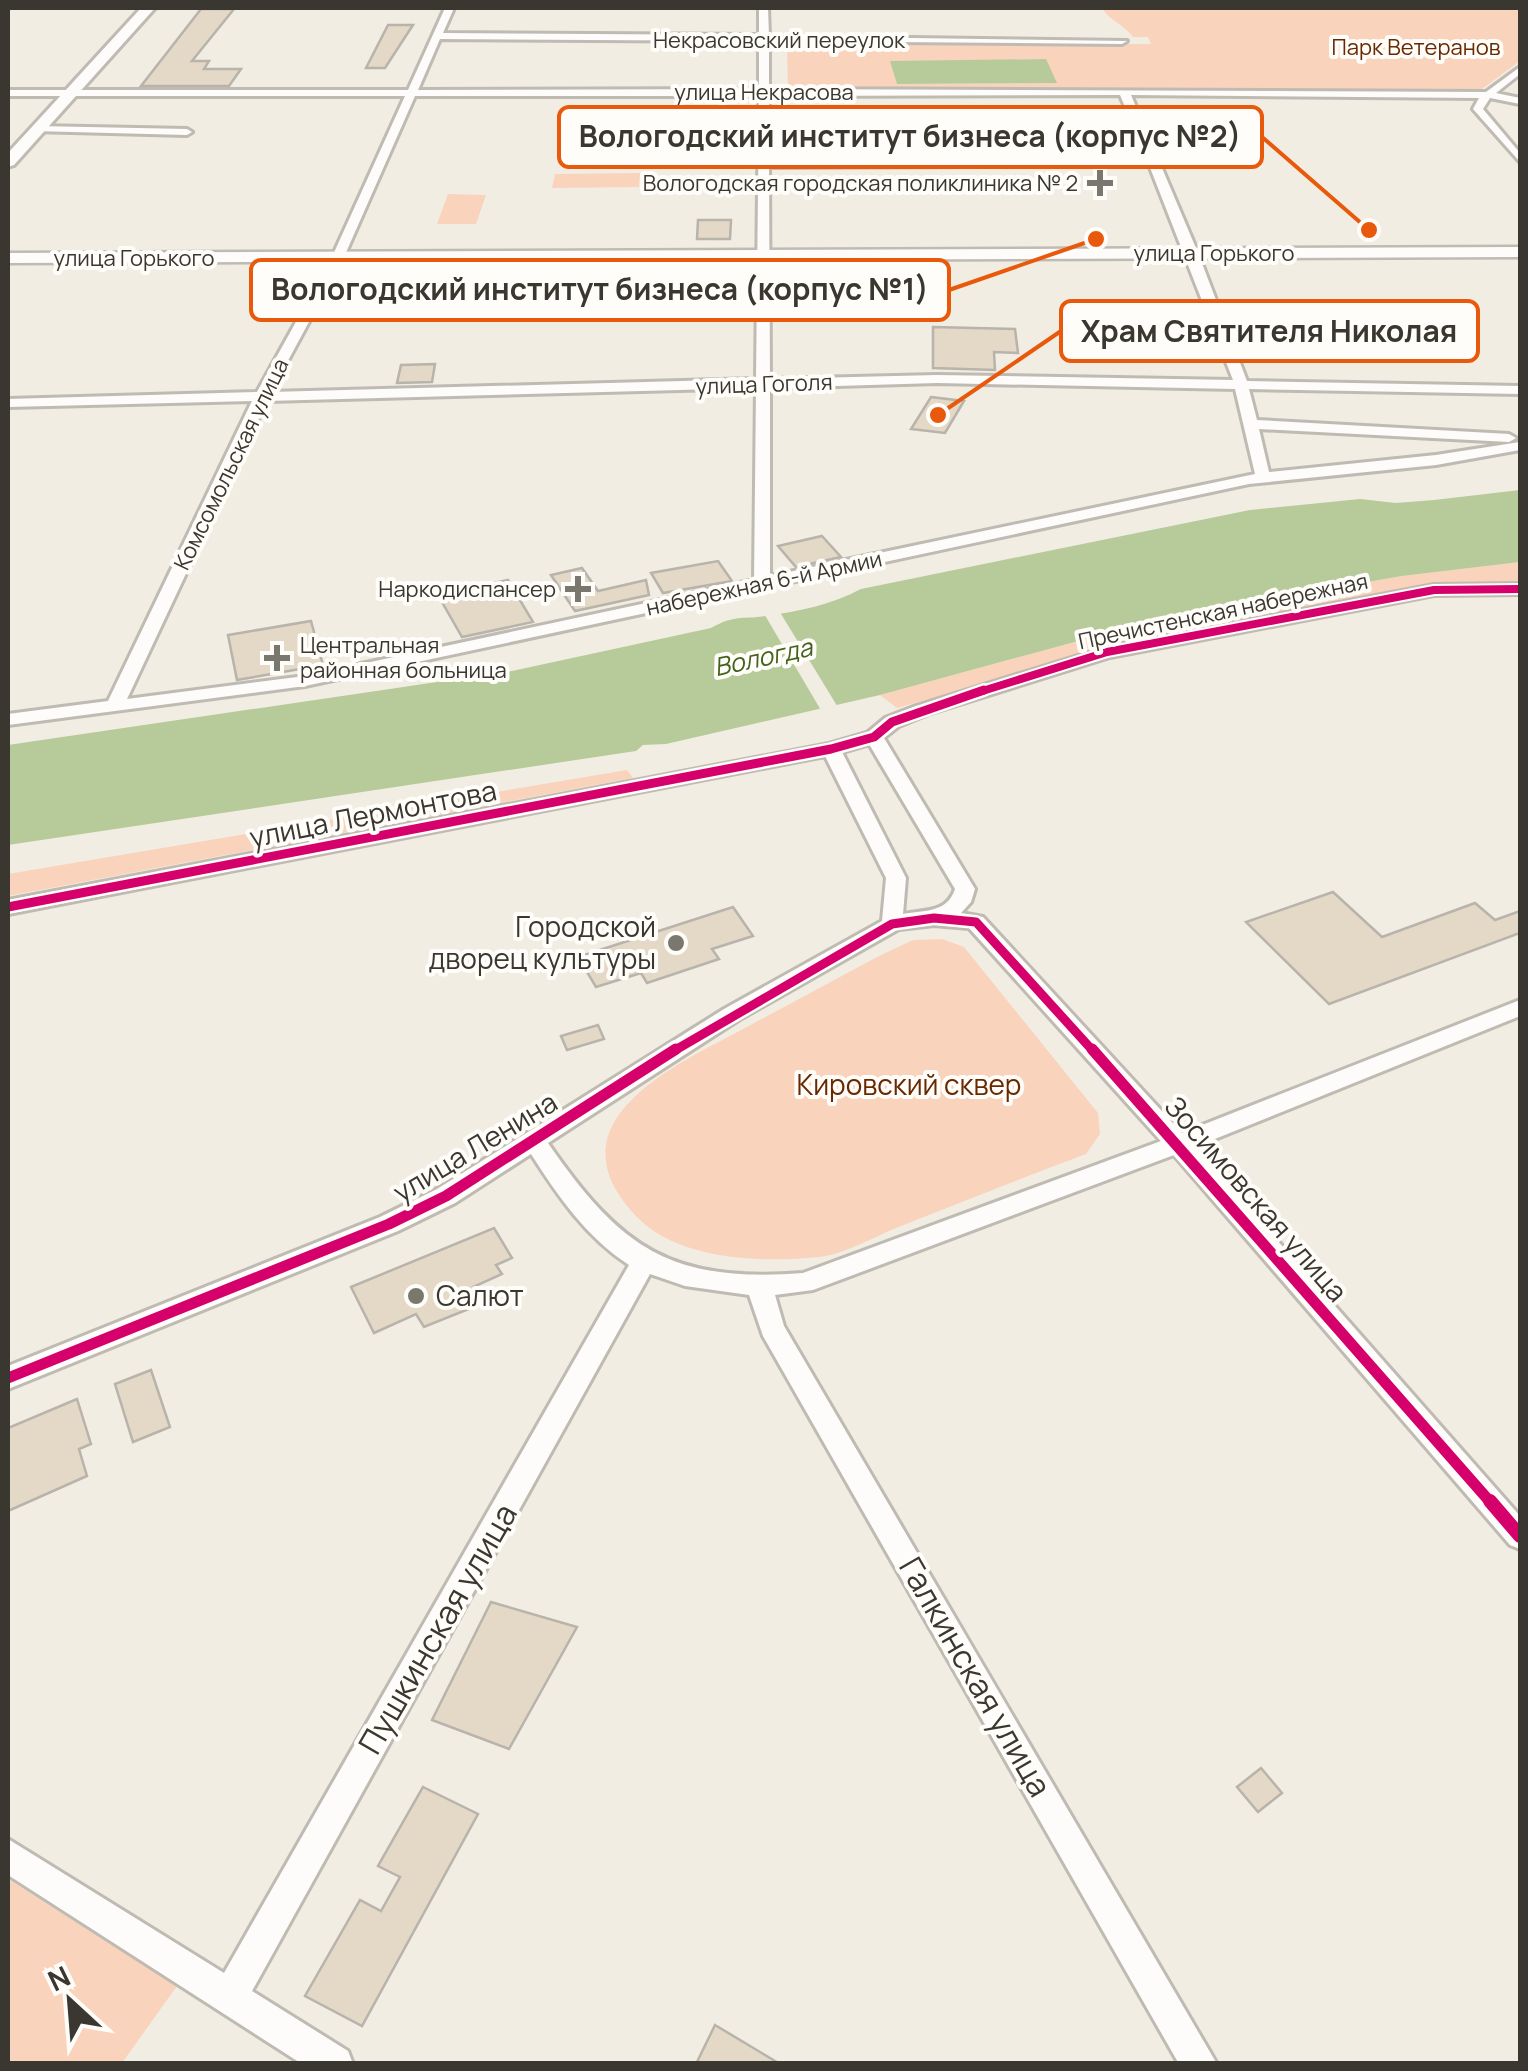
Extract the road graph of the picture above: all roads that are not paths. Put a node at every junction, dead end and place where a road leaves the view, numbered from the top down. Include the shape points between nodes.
1 (148, 8) edge
2 (449, 8) edge
3 (764, 8) edge
4 (437, 36) junction
5 (766, 41) junction
6 (1122, 41) dead end
7 (1520, 70) edge
8 (765, 92) junction
9 (1124, 92) junction
10 (8, 93) edge
11 (411, 93) junction
12 (70, 94) junction
13 (1488, 95) junction
14 (1520, 101) edge
15 (37, 129) junction
16 (187, 132) dead end
17 (1520, 158) edge
18 (8, 162) edge
19 (1154, 162) junction
20 (764, 164) junction
21 (1520, 252) edge
22 (1192, 253) junction
23 (766, 254) junction
24 (338, 257) junction
25 (8, 258) edge
26 (1240, 382) junction
27 (763, 384) junction
28 (1520, 390) edge
29 (261, 398) junction
30 (8, 403) edge
31 (1248, 424) junction
32 (1520, 442) edge
33 (1263, 477) junction
34 (762, 584) junction
35 (1520, 589) edge
36 (115, 704) junction
37 (8, 720) edge
38 (874, 738) junction
39 (830, 748) junction
40 (8, 907) edge
41 (943, 916) junction
42 (892, 924) junction
43 (1520, 1008) edge
44 (534, 1140) junction
45 (1178, 1144) junction
46 (644, 1260) junction
47 (760, 1288) junction
48 (8, 1378) edge
49 (1520, 1536) edge
50 (8, 1856) edge
51 (230, 1996) junction
52 (335, 2064) edge
53 (1199, 2064) edge

1 - 12 main road
2 - 4 street, Комсомольская улица
3 - 5 street
4 - 5 street, Некрасовский переулок
4 - 11 street, Комсомольская улица
5 - 6 street, Некрасовский переулок
5 - 8 street
7 - 13 street
8 - 9 street, улица Некрасова
8 - 11 street, улица Некрасова
8 - 20 street
9 - 13 street, улица Некрасова
9 - 19 street
10 - 12 street, улица Некрасова
11 - 12 street, улица Некрасова
11 - 24 street, Комсомольская улица
12 - 15 main road
13 - 14 street, улица Некрасова
13 - 17 street via 1478,109
15 - 16 street
15 - 18 main road
19 - 20 street
19 - 22 street
20 - 23 street
21 - 22 street, улица Горького
22 - 23 street, улица Горького
22 - 26 street
23 - 24 street, улица Горького
23 - 27 street
24 - 25 street, улица Горького
24 - 29 street, Комсомольская улица
26 - 27 street, улица Гоголя
26 - 28 street, улица Гоголя
26 - 31 street
27 - 29 street, улица Гоголя
27 - 34 street
29 - 30 street, улица Гоголя
29 - 36 street, Комсомольская улица
31 - 32 street, набережная 6-й Армии
31 - 33 street
32 - 33 street, набережная 6-й Армии via 1436,460
33 - 34 street, набережная 6-й Армии
34 - 36 street, набережная 6-й Армии via 305,681
35 - 38 street, Пречистенская набережная via 1434,590 1107,652 922,710
36 - 37 street, набережная 6-й Армии
38 - 39 street, Пречистенская набережная
38 - 41 street via 965,889 961,902
39 - 40 street, улица Лермонтова
39 - 42 street via 896,878
41 - 42 street, улица Ленина
41 - 45 street, Зосимовская улица via 976,922
42 - 44 street, улица Ленина via 732,1014
43 - 45 street, улица Ленина
44 - 46 street, улица Ленина via 589,1216
44 - 48 street, улица Ленина via 389,1224
45 - 47 street, улица Ленина via 830,1276
45 - 49 street, Зосимовская улица
46 - 47 street, улица Ленина
46 - 51 street, Пушкинская улица
47 - 53 street, Галкинская улица via 772,1328
50 - 51 street
51 - 52 street

